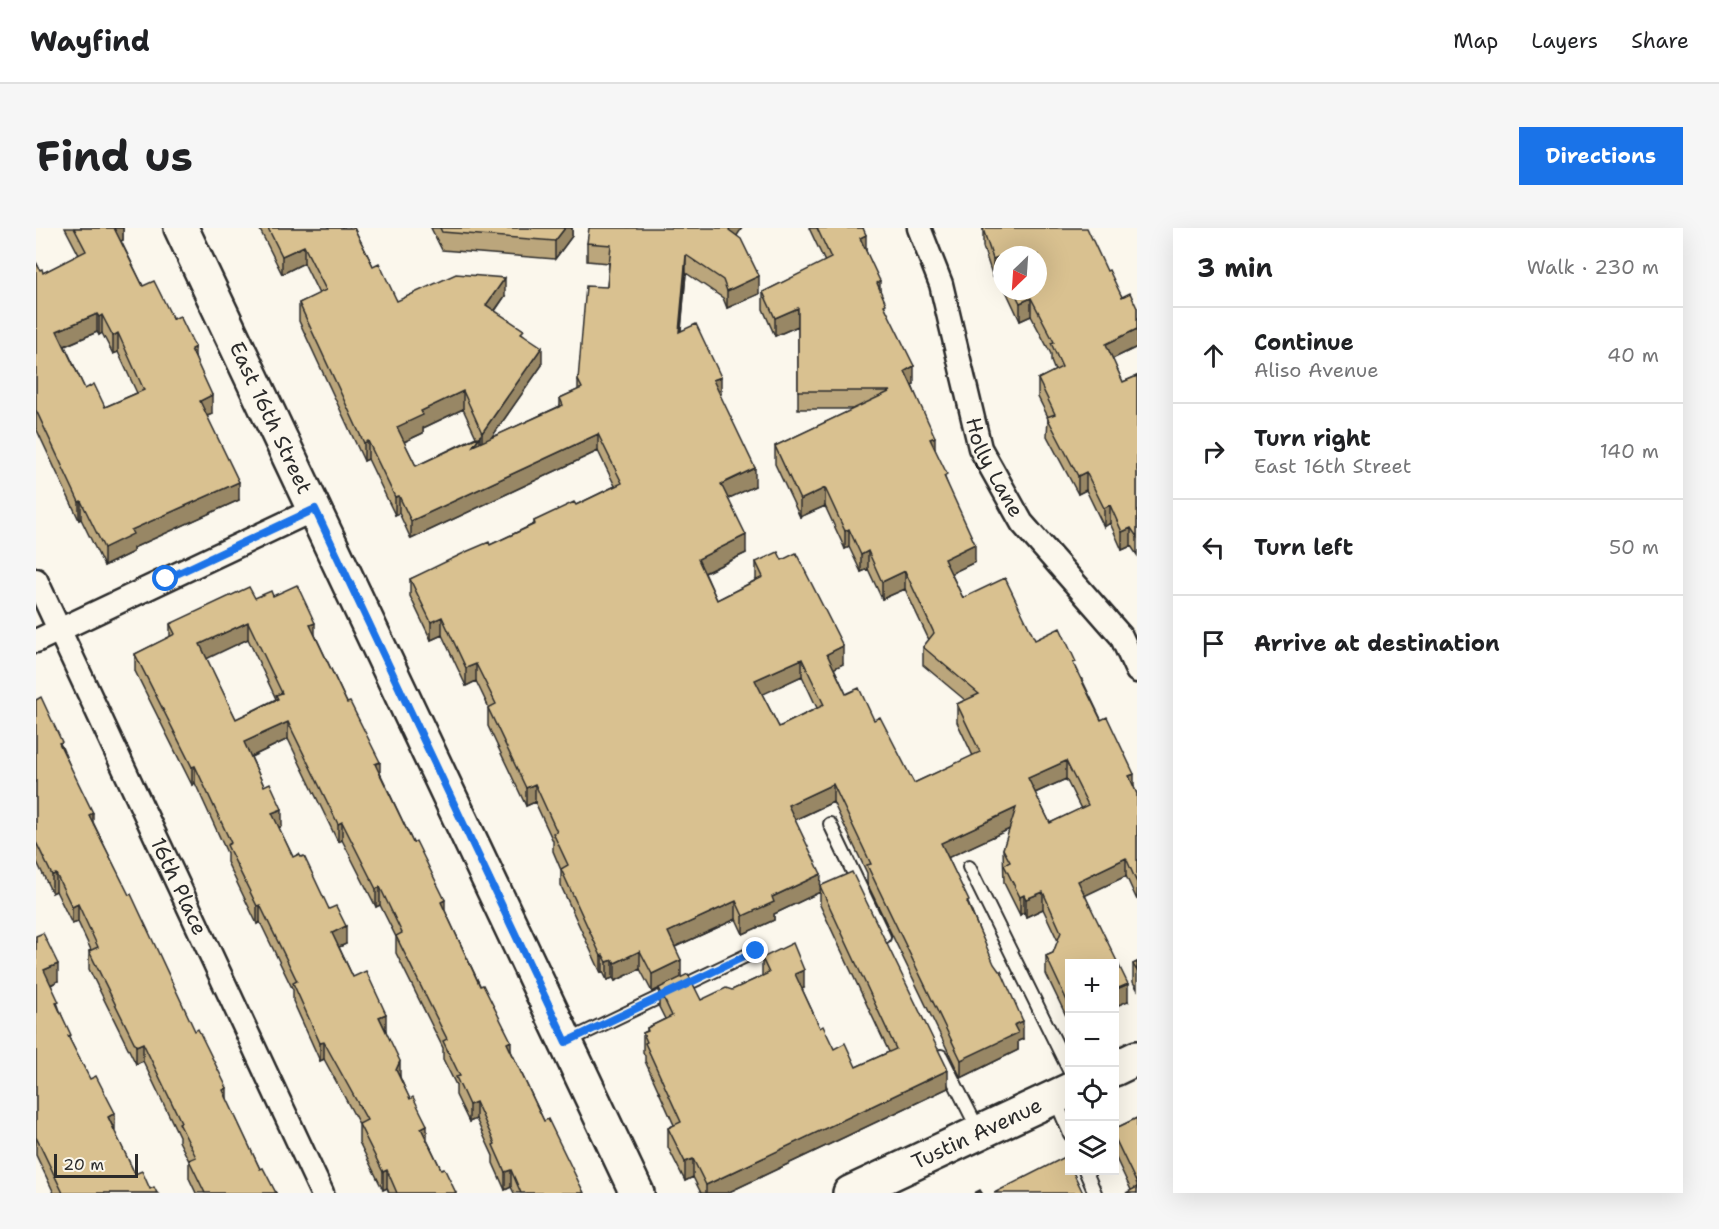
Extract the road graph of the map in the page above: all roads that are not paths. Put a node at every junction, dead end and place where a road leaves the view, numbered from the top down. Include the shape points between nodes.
1 (181, 228) edge
2 (919, 228) edge
3 (315, 509) junction
4 (36, 580) edge
5 (60, 629) junction
6 (36, 640) edge
7 (1137, 671) edge
8 (830, 824) dead end
9 (969, 867) dead end
10 (756, 951) dead end
11 (891, 952) edge
12 (566, 1042) junction
13 (937, 1048) edge
14 (1137, 1058) edge
15 (1118, 1067) edge
16 (1064, 1086) edge
17 (1068, 1121) edge
18 (980, 1132) junction
19 (1087, 1175) edge
20 (322, 1193) edge
21 (637, 1193) edge
22 (850, 1193) edge
23 (1095, 1193) edge

1 - 3 street, East 16th Street
2 - 7 street, Holly Lane via 941,284 980,448 1022,523 1121,636
3 - 5 street
3 - 12 street, East 16th Street
4 - 5 street, 16th Place
5 - 6 street
5 - 20 street, 16th Place
8 - 11 lane
9 - 16 lane
10 - 12 lane
12 - 21 street, East 16th Street
13 - 18 lane
14 - 15 street
16 - 17 lane
16 - 18 street, Tustin Avenue
18 - 22 street, Tustin Avenue
19 - 23 lane

